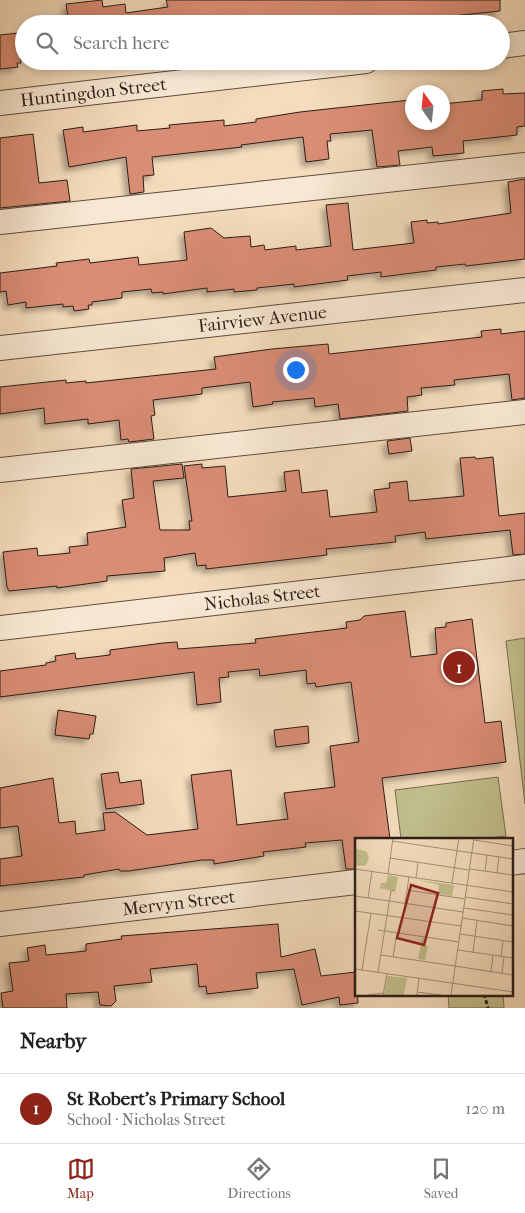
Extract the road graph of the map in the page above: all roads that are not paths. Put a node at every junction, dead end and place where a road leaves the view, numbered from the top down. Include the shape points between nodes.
1 (525, 43) edge
2 (510, 45) edge
3 (288, 70) edge
4 (0, 103) edge
5 (525, 165) edge
6 (0, 222) edge
7 (525, 290) edge
8 (0, 348) edge
9 (525, 412) edge
10 (0, 470) edge
11 (525, 567) edge
12 (0, 628) edge
13 (525, 861) edge
14 (512, 863) edge
15 (355, 882) edge
16 (0, 924) edge

1 - 2 street
3 - 4 street, Huntingdon Street
5 - 6 street
7 - 8 street, Fairview Avenue
9 - 10 street
11 - 12 street, Nicholas Street
13 - 14 street
15 - 16 street, Mervyn Street

